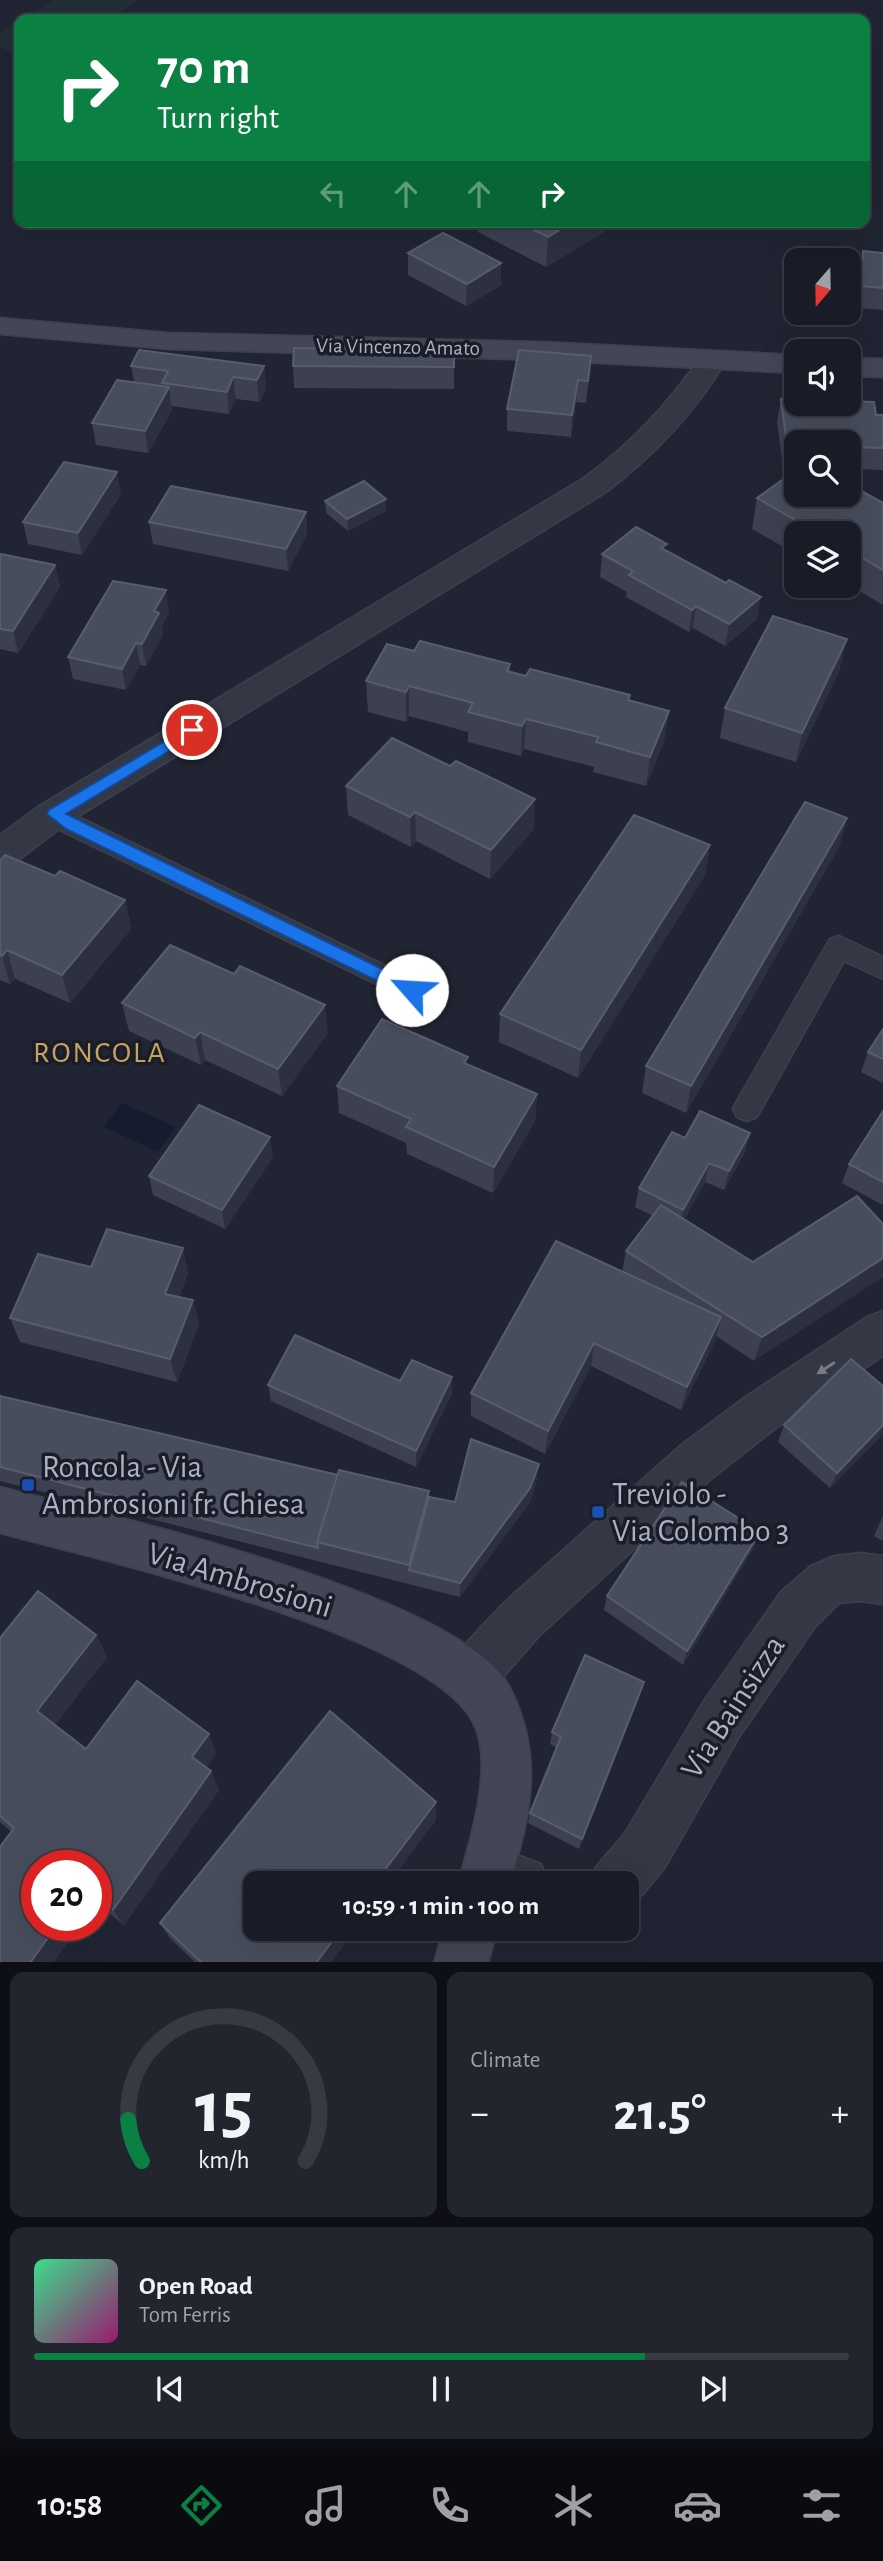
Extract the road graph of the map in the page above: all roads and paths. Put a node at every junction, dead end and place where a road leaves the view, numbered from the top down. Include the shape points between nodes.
1 (0, 326) edge
2 (712, 361) junction
3 (784, 364) edge
4 (861, 367) edge
5 (883, 368) edge
6 (54, 814) junction
7 (0, 854) edge
8 (883, 969) edge
9 (412, 990) dead end
10 (747, 1109) dead end
11 (883, 1331) edge
12 (0, 1510) edge
13 (883, 1580) edge
14 (470, 1676) junction
15 (499, 1871) edge
16 (626, 1871) edge
17 (467, 1941) edge
18 (461, 1962) edge

1 - 2 street, Via Vincenzo Amato via 200,342 542,351
2 - 3 street, Via Vincenzo Amato
2 - 6 street via 690,397 658,432 595,485
4 - 5 street
6 - 7 street
6 - 9 lane
8 - 10 lane via 839,946
11 -> 14 street via 783,1397 667,1488 522,1619
12 - 14 street, Via Ambrosioni via 309,1599 427,1648
13 - 16 street, Via Bainsizza via 836,1580 803,1605 748,1676
14 - 15 street, Via Ambrosioni via 499,1720 508,1759
17 - 18 street

